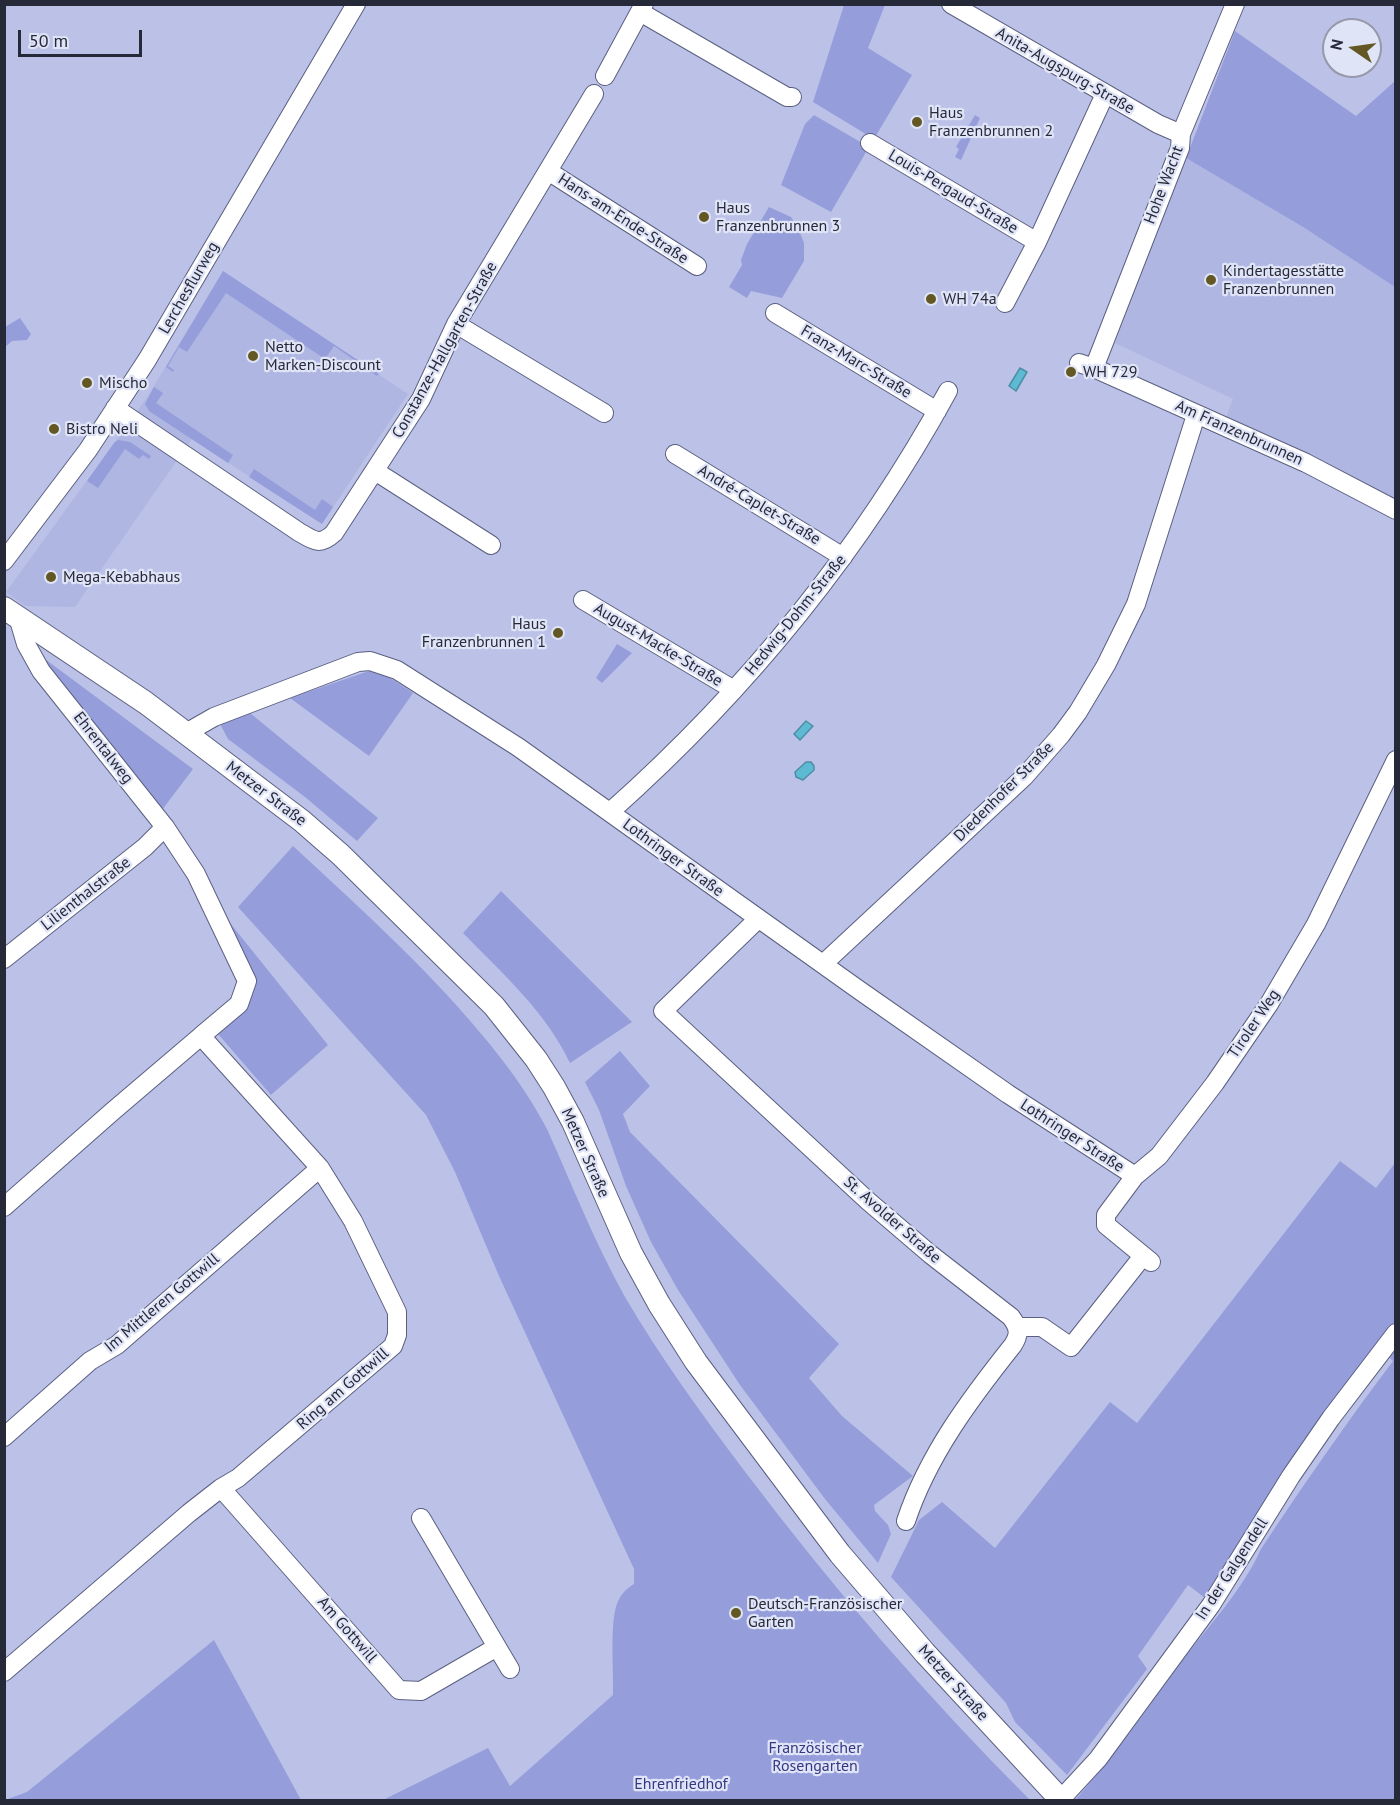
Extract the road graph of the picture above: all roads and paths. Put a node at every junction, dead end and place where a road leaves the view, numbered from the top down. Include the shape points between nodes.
1 (356, 4) edge
2 (951, 4) edge
3 (1235, 4) edge
4 (642, 8) edge
5 (605, 76) dead end
6 (594, 94) dead end
7 (1105, 94) junction
8 (792, 97) dead end
9 (1180, 134) junction
10 (870, 143) dead end
11 (548, 171) junction
12 (1036, 242) junction
13 (697, 266) dead end
14 (1005, 303) dead end
15 (775, 313) dead end
16 (456, 324) junction
17 (1087, 365) joint
18 (948, 392) dead end
19 (115, 408) junction
20 (937, 411) junction
21 (604, 413) dead end
22 (1196, 415) junction
23 (675, 454) dead end
24 (375, 471) junction
25 (1395, 510) edge
26 (491, 545) dead end
27 (843, 557) junction
28 (4, 561) edge
29 (583, 600) dead end
30 (11, 612) edge
31 (734, 690) junction
32 (186, 733) junction
33 (1395, 760) edge
34 (610, 812) junction
35 (165, 827) junction
36 (758, 919) junction
37 (4, 959) edge
38 (823, 964) junction
39 (201, 1036) junction
40 (320, 1168) junction
41 (1135, 1176) junction
42 (4, 1207) edge
43 (1018, 1327) junction
44 (1395, 1333) edge
45 (4, 1437) edge
46 (221, 1488) junction
47 (421, 1518) dead end
48 (906, 1521) dead end
49 (497, 1647) junction
50 (510, 1669) dead end
51 (4, 1672) edge
52 (1060, 1800) edge

1 - 19 street, Lerchesflurweg
2 - 7 street, Anita-Augspurg-Straße
3 - 9 street, Hohe Wacht
4 - 5 street
4 - 8 street
6 - 11 street, Constanze-Hallgarten-Straße
7 - 9 street, Anita-Augspurg-Straße
7 - 12 street, Louis-Pergaud-Straße
9 - 17 street, Hohe Wacht via 1180,148
10 - 12 street, Louis-Pergaud-Straße
11 - 13 street, Hans-am-Ende-Straße
11 - 16 street, Constanze-Hallgarten-Straße
12 - 14 street, Louis-Pergaud-Straße
15 - 20 street, Franz-Marc-Straße
16 - 21 street
16 - 24 street, Constanze-Hallgarten-Straße via 421,399
17 - 22 street, Am Franzenbrunnen
18 - 20 street, Hedwig-Dohm-Straße
19 - 24 street, Constanze-Hallgarten-Straße via 318,542 334,534
19 - 28 street, Lerchesflurweg
20 - 27 street, Hedwig-Dohm-Straße
22 - 25 street, Am Franzenbrunnen via 1306,463
22 - 38 street, Diedenhofer Straße via 1136,604 1078,712 1024,777
23 - 27 street, André-Caplet-Straße
24 - 26 street
27 - 31 street, Hedwig-Dohm-Straße
29 - 31 street, August-Macke-Straße
30 - 32 main road, Metzer Straße
30 - 35 street, Ehrentalweg via 41,671
31 - 34 street, Hedwig-Dohm-Straße
32 - 34 street, Lothringer Straße via 214,717 358,662 370,661 397,670 457,707
32 - 52 main road, Metzer Straße via 323,838 494,1006 554,1087 631,1254 696,1362 840,1554
33 - 41 street, Tiroler Weg via 1316,924 1269,1004 1159,1156
34 - 36 street, Lothringer Straße
35 - 37 street, Lilienthalstraße
35 - 39 street, Ehrentalweg via 196,874 247,981 239,1004
36 - 38 street, Lothringer Straße
36 - 43 street, St. Avolder Straße via 663,1011 868,1201 1011,1317
38 - 41 street, Lothringer Straße via 1008,1094
39 - 40 street, Ring am Gottwill
39 - 42 street
40 - 45 street, Im Mittleren Gottwill via 117,1345 90,1361
40 - 46 street, Ring am Gottwill via 353,1221 397,1312 397,1335 393,1346 238,1478
41 - 43 street, Tiroler Weg via 1106,1215 1106,1225 1147,1259 1071,1347 1042,1327
43 - 48 street via 1013,1345 952,1427
44 - 52 street, In der Galgendell via 1331,1418 1211,1605 1098,1759
46 - 49 street, Am Gottwill via 399,1690 421,1691
46 - 51 street, Ring am Gottwill
47 - 49 street
49 - 50 street

